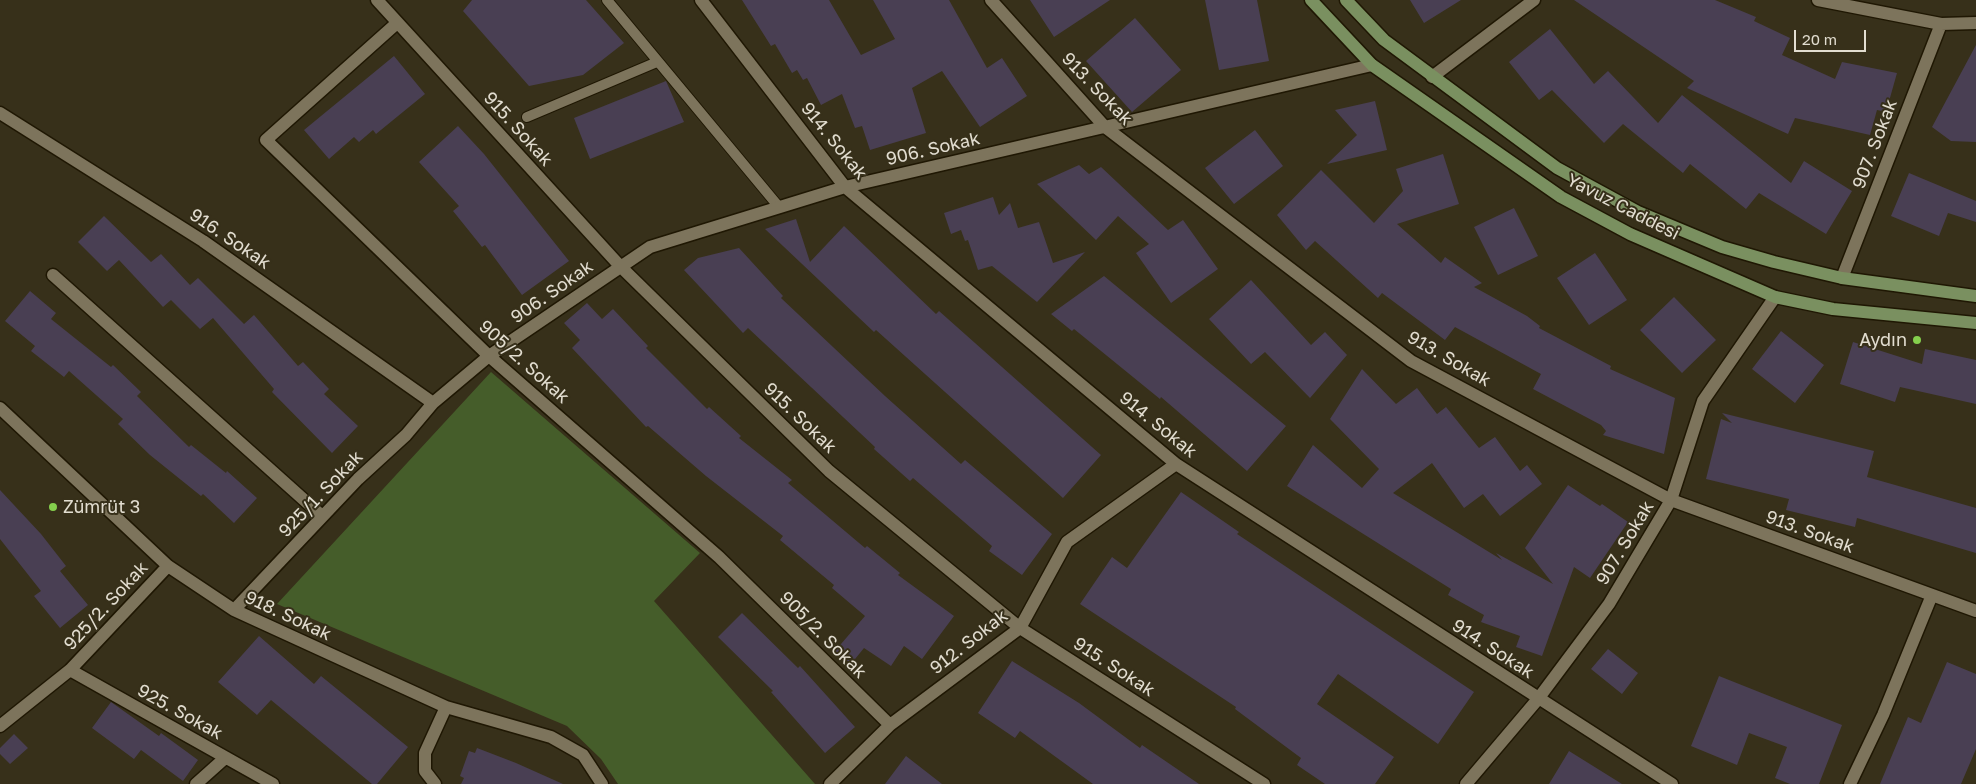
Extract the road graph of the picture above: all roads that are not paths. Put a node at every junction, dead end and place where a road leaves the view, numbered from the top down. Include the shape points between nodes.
1 (378, 0) edge
2 (607, 0) edge
3 (701, 0) edge
4 (991, 0) edge
5 (1311, 0) edge
6 (1346, 0) edge
7 (1534, 0) edge
8 (1818, 0) edge
9 (1976, 22) edge
10 (397, 23) junction
11 (1941, 24) junction
12 (657, 62) junction
13 (1372, 66) junction
14 (1432, 77) junction
15 (0, 113) edge
16 (527, 117) dead end
17 (1105, 127) junction
18 (845, 187) junction
19 (779, 208) junction
20 (620, 266) junction
21 (53, 275) dead end
22 (1842, 278) junction
23 (1976, 296) edge
24 (1775, 297) junction
25 (1976, 323) edge
26 (489, 356) junction
27 (434, 403) junction
28 (0, 408) edge
29 (1176, 464) junction
30 (1671, 500) junction
31 (322, 516) junction
32 (168, 566) junction
33 (1932, 595) junction
34 (234, 610) junction
35 (1976, 611) edge
36 (1020, 628) junction
37 (70, 670) junction
38 (1538, 699) junction
39 (446, 707) junction
40 (890, 725) junction
41 (0, 726) edge
42 (225, 758) junction
43 (833, 782) edge
44 (196, 784) edge
45 (273, 784) edge
46 (435, 784) edge
47 (602, 784) edge
48 (1264, 784) edge
49 (1466, 784) edge
50 (1672, 784) edge
51 (1850, 784) edge

1 - 10 street, 915. Sokak
2 - 12 lane
3 - 18 street, 914. Sokak
4 - 17 street, 913. Sokak
5 - 13 main road, Yavuz Caddesi
6 - 14 main road, Yavuz Caddesi via 1384,40
7 - 14 street
8 - 11 street
9 - 11 street
10 - 20 street, 915. Sokak
10 - 26 street, 905/2. Sokak via 266,140
11 - 22 street, 907. Sokak
12 - 16 lane
12 - 19 lane
13 - 17 street, 906. Sokak
13 - 24 main road, Yavuz Caddesi via 1561,196 1630,234
14 - 22 main road, Yavuz Caddesi via 1556,168 1638,212 1722,247
15 - 27 street, 916. Sokak via 203,241
17 - 18 street, 906. Sokak
17 - 30 street, 913. Sokak via 1411,361
18 - 19 street, 906. Sokak
18 - 29 street, 914. Sokak
19 - 20 street, 906. Sokak via 650,248
20 - 26 street, 906. Sokak
20 - 36 street, 915. Sokak via 829,471
21 - 31 street
22 - 23 main road, Yavuz Caddesi
24 - 25 main road, Yavuz Caddesi via 1833,309
24 - 30 street, 907. Sokak via 1703,401
26 - 27 street, 906. Sokak
26 - 40 street, 905/2. Sokak via 719,557
27 - 31 street, 925/1. Sokak via 406,435
28 - 32 street, 918. Sokak
29 - 36 street, 912. Sokak via 1067,542
29 - 38 street, 914. Sokak
30 - 33 street, 913. Sokak
30 - 38 street, 907. Sokak via 1609,604
31 - 34 street, 925/1. Sokak
32 - 34 street, 918. Sokak
32 - 37 street, 925/2. Sokak
33 - 35 street, 913. Sokak
33 - 51 street via 1883,715
34 - 39 street, 918. Sokak
36 - 40 street, 912. Sokak
36 - 48 street, 915. Sokak
37 - 41 street, 925/2. Sokak
37 - 42 street, 925. Sokak
38 - 49 street, 907. Sokak
38 - 50 street, 914. Sokak
39 - 46 street via 425,753 425,771
39 - 47 street, 918. Sokak via 551,737 583,755
40 - 43 street, 912. Sokak
42 - 44 street
42 - 45 street, 925. Sokak

